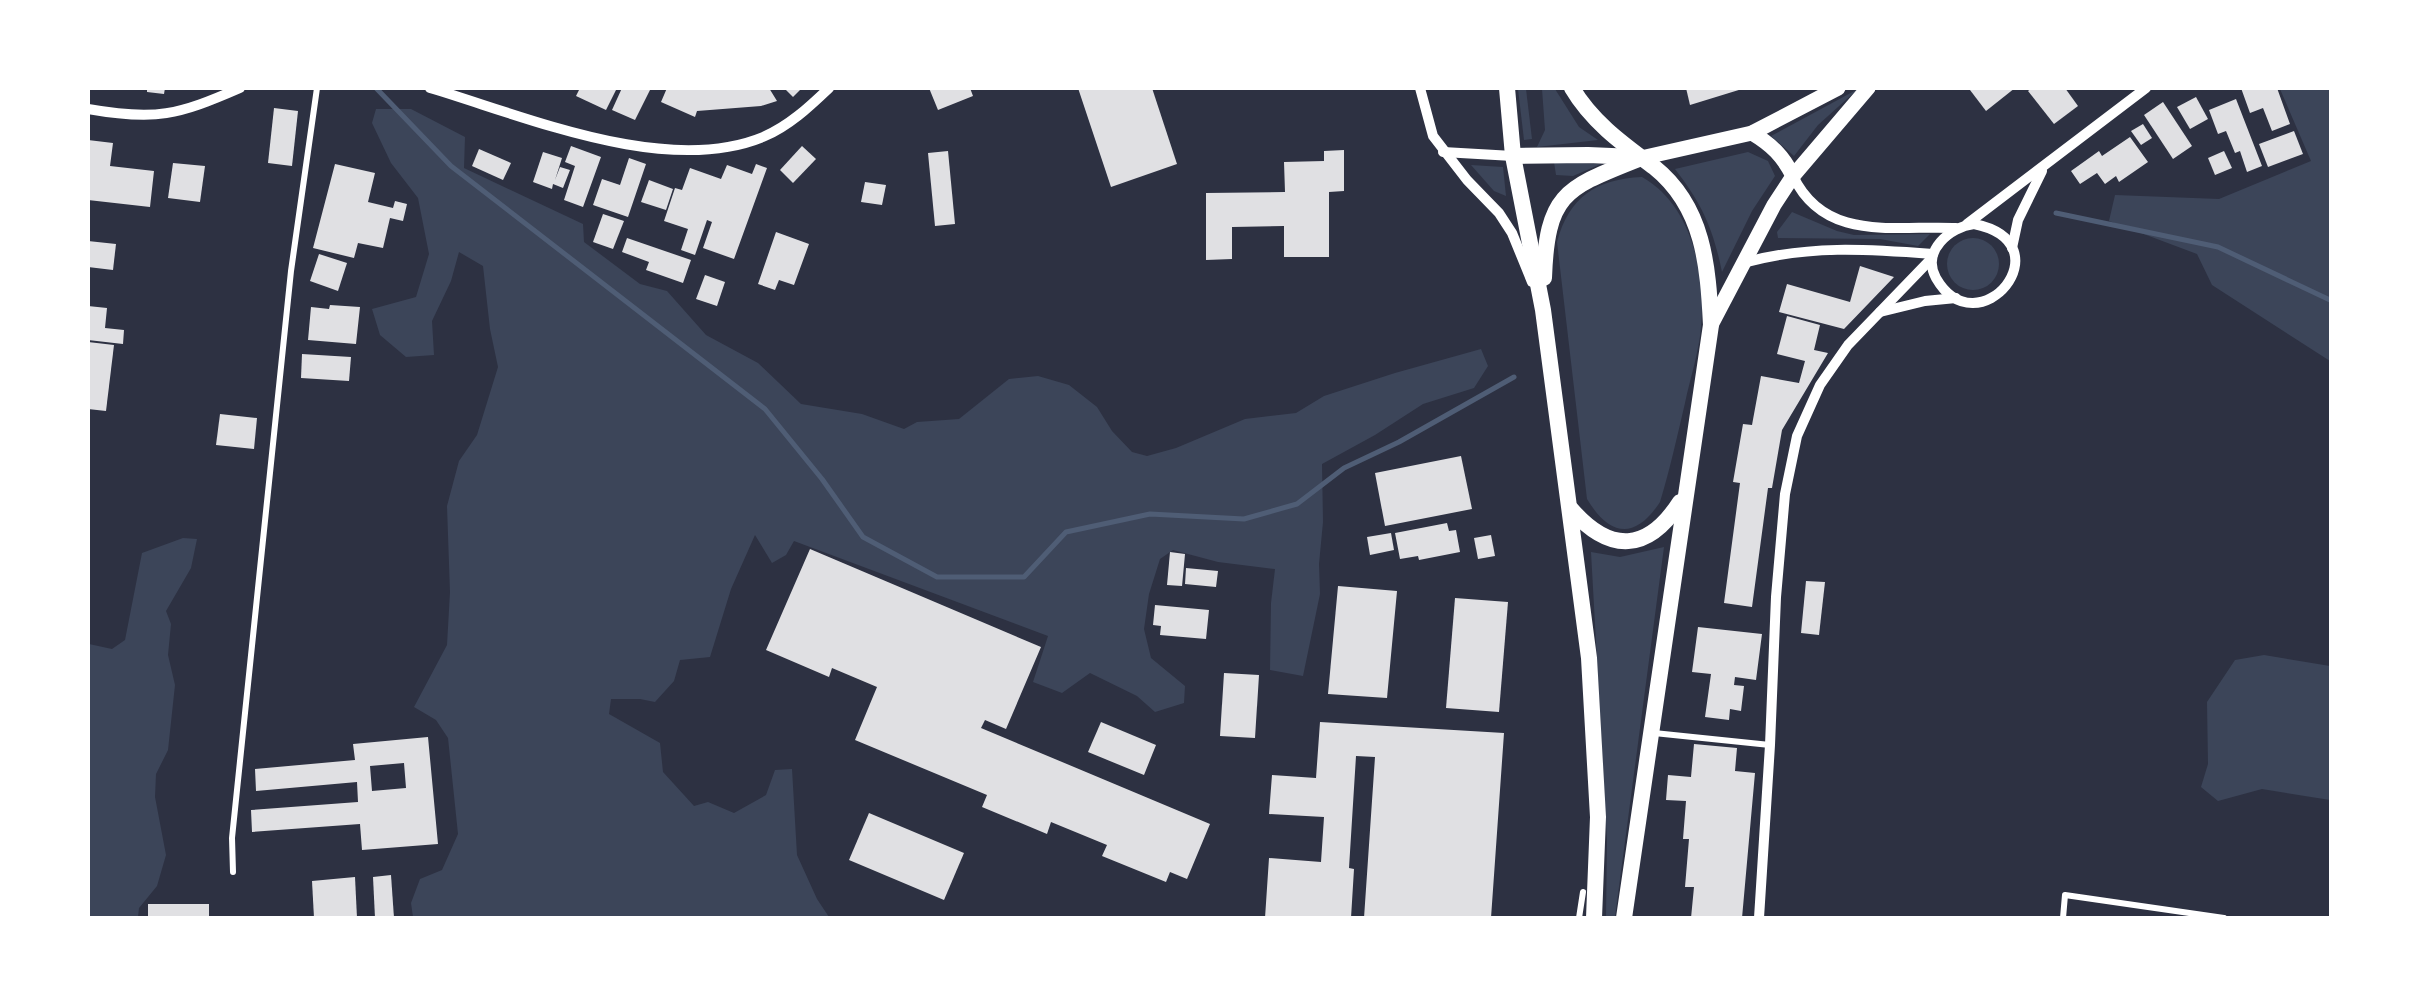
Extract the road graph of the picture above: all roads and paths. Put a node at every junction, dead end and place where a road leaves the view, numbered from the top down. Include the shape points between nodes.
1 (240, 88) edge
2 (317, 88) edge
3 (430, 88) edge
4 (829, 88) edge
5 (1420, 88) edge
6 (1507, 88) edge
7 (1572, 88) edge
8 (1838, 88) edge
9 (1868, 88) edge
10 (2146, 88) edge
11 (88, 110) edge
12 (1752, 133) junction
13 (1443, 152) junction
14 (1513, 156) junction
15 (1641, 158) junction
16 (2045, 165) junction
17 (1793, 176) junction
18 (1961, 227) junction
19 (2012, 248) junction
20 (1933, 256) junction
21 (1743, 263) junction
22 (1956, 298) junction
23 (1543, 310) junction
24 (1880, 312) junction
25 (1711, 325) junction
26 (1684, 496) junction
27 (1571, 509) junction
28 (1650, 732) junction
29 (1770, 745) junction
30 (233, 872) dead end
31 (1583, 892) dead end
32 (1579, 918) edge
33 (1594, 918) edge
34 (1624, 918) edge
35 (1759, 918) edge
36 (2063, 918) edge
37 (2224, 918) edge

1 - 11 street via 161,115 133,117
2 - 30 street via 291,271 233,822
3 - 4 street via 562,131 626,144 682,149 762,138 791,121
5 - 13 street via 1433,136
6 - 14 highway
7 - 15 highway via 1604,128
8 - 12 main road
9 - 17 main road
10 - 16 street
12 - 15 main road
12 - 17 main road via 1771,144
13 - 14 street
13 - 23 street via 1499,213 1512,233
14 - 15 highway via 1588,154
14 - 23 highway
15 - 23 highway via 1571,189 1554,210 1548,225
15 - 25 highway via 1676,189 1692,213 1702,237
16 - 18 street
16 - 19 street via 2018,220
17 - 18 street via 1814,207 1844,224
17 - 21 main road
18 - 19 street via 1986,226
18 - 20 street via 1940,242
19 - 22 street via 2014,274 2007,288 1980,302
20 - 21 street via 1807,250
20 - 22 street via 1933,273
20 - 24 street
21 - 25 main road
22 - 24 street
23 - 27 highway
24 - 29 street via 1848,345 1820,385 1797,436 1785,494 1776,597
25 - 26 highway
26 - 27 highway via 1666,524 1639,540 1621,542 1603,536 1586,526
26 - 28 highway
27 - 33 highway via 1594,728 1598,817
28 - 29 street
28 - 34 highway
29 - 35 street
31 - 32 street
36 - 37 street via 2065,895

